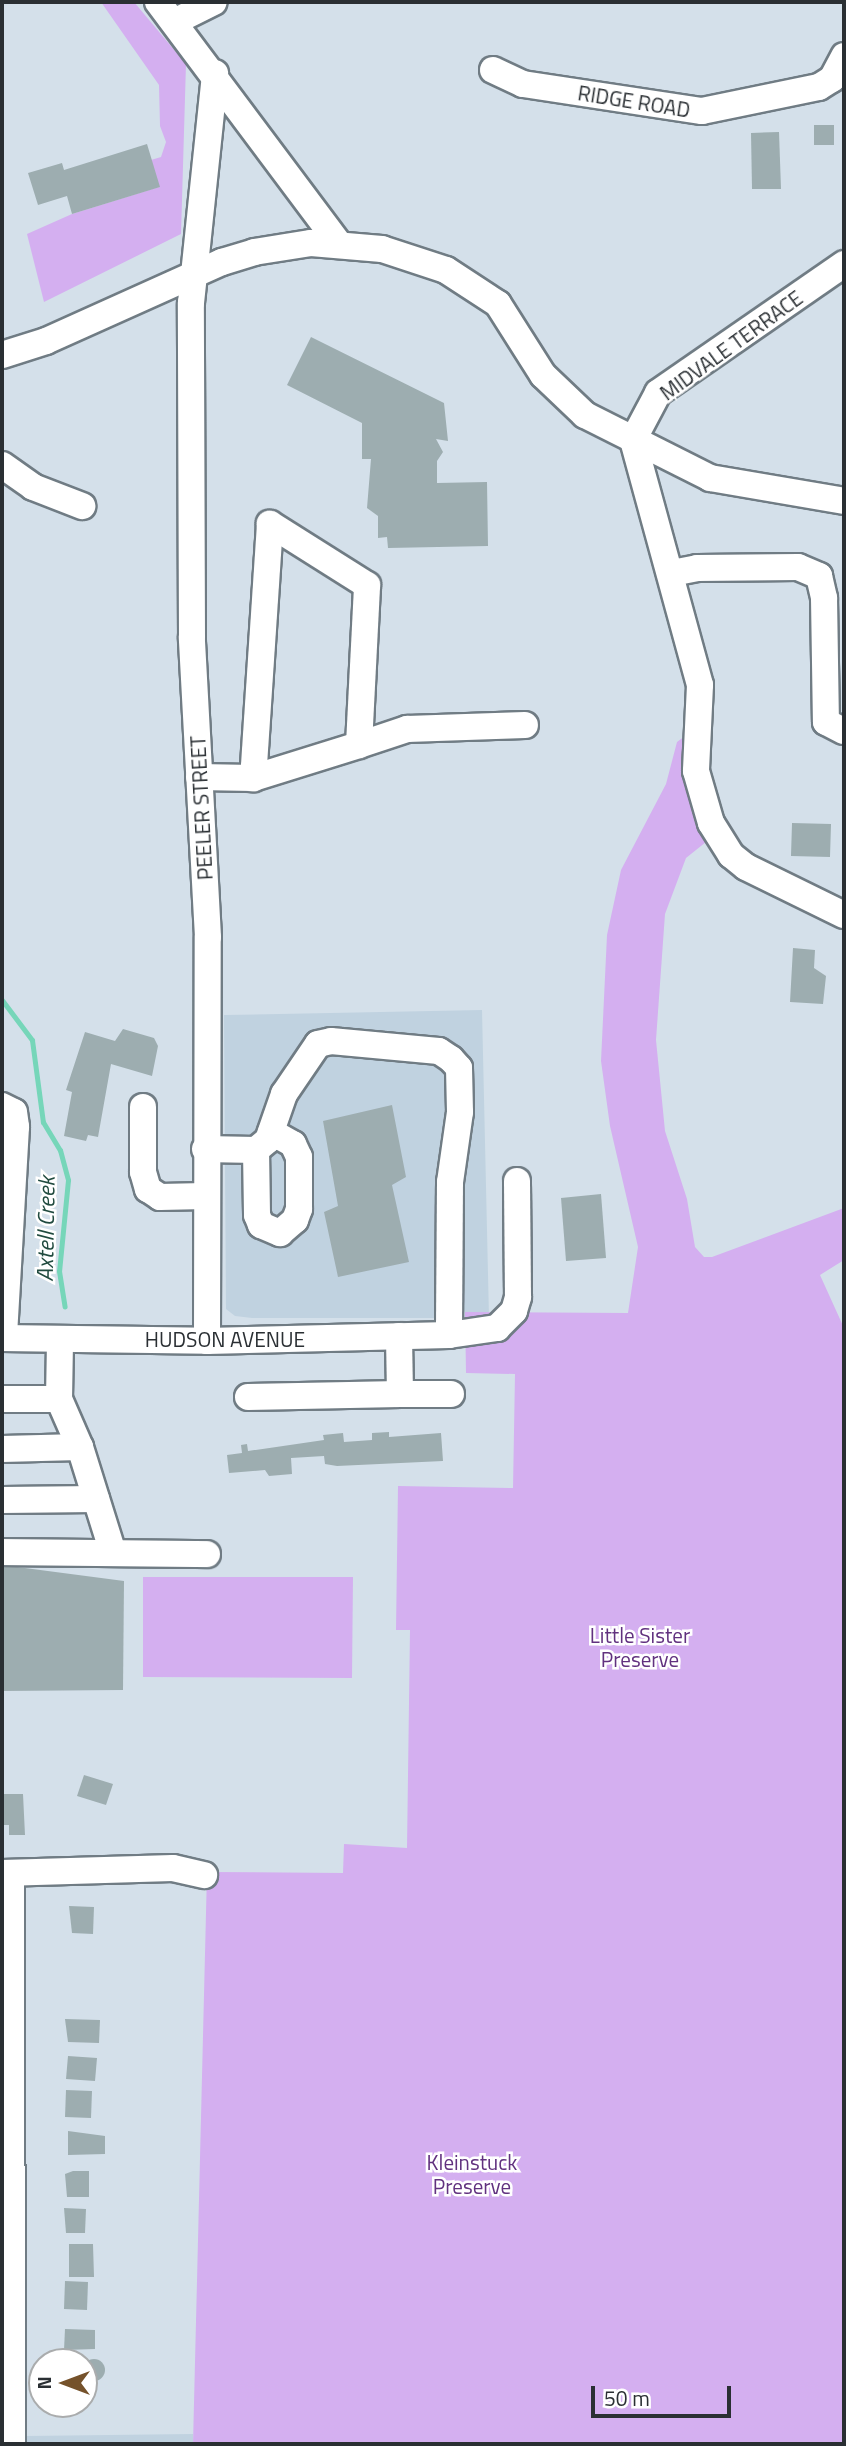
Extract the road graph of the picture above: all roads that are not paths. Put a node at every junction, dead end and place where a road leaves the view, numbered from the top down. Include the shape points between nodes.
1 (158, 2) edge
2 (195, 9) edge
3 (844, 56) edge
4 (493, 70) dead end
5 (215, 73) junction
6 (338, 243) junction
7 (844, 264) edge
8 (194, 275) junction
9 (2, 355) edge
10 (633, 440) junction
11 (2, 465) edge
12 (844, 501) edge
13 (82, 506) dead end
14 (672, 573) junction
15 (525, 725) dead end
16 (844, 732) edge
17 (359, 746) junction
18 (199, 777) junction
19 (253, 778) junction
20 (844, 919) edge
21 (2, 1106) edge
22 (143, 1107) dead end
23 (205, 1149) junction
24 (517, 1181) dead end
25 (205, 1196) junction
26 (5, 1263) edge
27 (449, 1335) junction
28 (399, 1336) junction
29 (3, 1338) edge
30 (60, 1339) junction
31 (207, 1341) junction
32 (400, 1394) junction
33 (451, 1394) dead end
34 (248, 1397) dead end
35 (2, 1399) edge
36 (59, 1399) junction
37 (80, 1447) junction
38 (2, 1449) edge
39 (96, 1499) junction
40 (2, 1500) edge
41 (2, 1552) edge
42 (113, 1553) junction
43 (207, 1554) dead end
44 (6, 1872) edge
45 (204, 1875) dead end
46 (7, 2414) edge
47 (12, 2444) edge

1 - 2 street
2 - 5 street
3 - 4 street, RIDGE ROAD via 832,79 819,86 702,111 523,83
5 - 6 street
5 - 8 street, PEELER STREET
6 - 8 street via 254,252
6 - 10 street via 382,250 446,270 498,304 542,375 562,396 585,415
7 - 10 street, MIDVALE TERRACE via 658,393
8 - 9 street via 101,319
8 - 18 street, PEELER STREET via 192,636
10 - 12 street via 709,478
10 - 14 street
11 - 13 street via 33,487
14 - 16 street via 697,568 798,567 819,576 824,598 826,722
14 - 20 street via 699,685 696,771 701,798 731,855 766,879
15 - 17 street via 407,729
17 - 19 street
17 - 19 street via 367,585 270,524
18 - 19 street
18 - 23 street, PEELER STREET via 208,937
21 - 26 street via 14,1112 16,1127
22 - 25 street via 143,1172 148,1189 160,1197
23 - 25 street, PEELER STREET
23 - 27 street via 264,1141 284,1094 318,1044 331,1041 439,1051 452,1059 459,1068 460,1112 450,1182
24 - 27 street, HUDSON AVENUE via 520,1282 514,1311 497,1328
25 - 31 street, PEELER STREET
26 - 29 street
27 - 28 street, HUDSON AVENUE
28 - 31 street, HUDSON AVENUE
28 - 32 street
29 - 30 street, HUDSON AVENUE
30 - 31 street, HUDSON AVENUE
30 - 36 street
32 - 33 street
32 - 34 street
35 - 36 street
36 - 37 street
37 - 38 street
37 - 39 street
39 - 40 street
39 - 42 street
41 - 42 street
42 - 43 street
44 - 45 street via 173,1868
44 - 46 street
46 - 47 street

